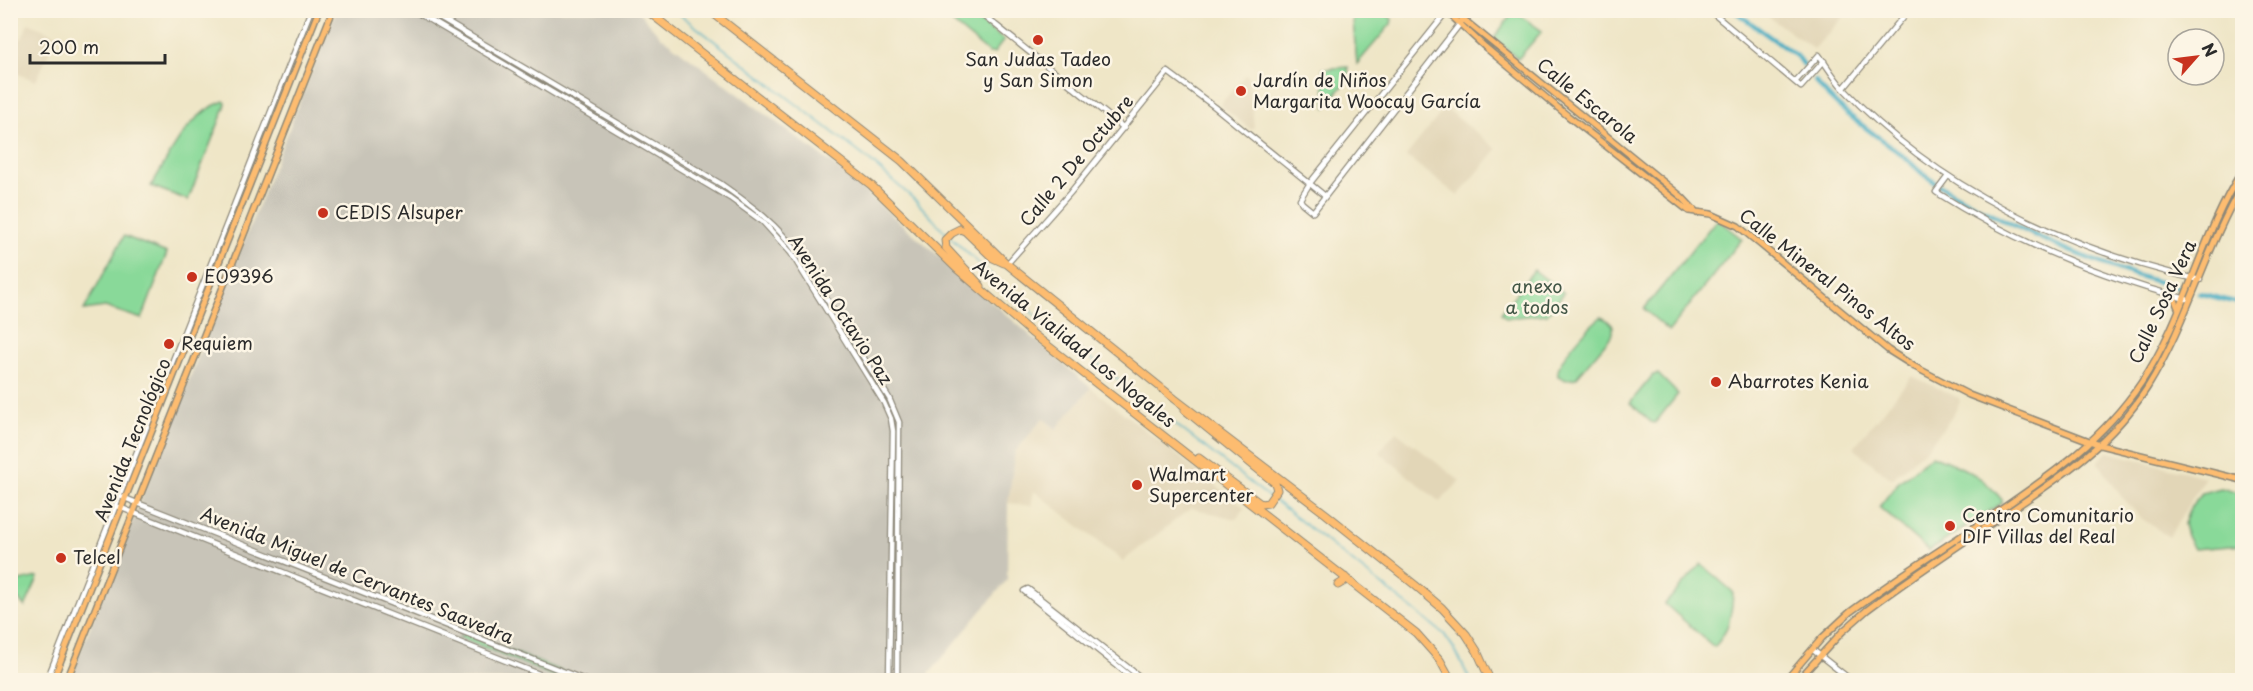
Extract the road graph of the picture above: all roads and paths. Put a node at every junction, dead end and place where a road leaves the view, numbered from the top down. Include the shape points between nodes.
1 (311, 10) edge
2 (320, 10) edge
3 (333, 10) edge
4 (412, 10) edge
5 (426, 10) edge
6 (646, 10) edge
7 (709, 10) edge
8 (977, 10) edge
9 (1470, 10) edge
10 (1709, 10) edge
11 (1909, 10) edge
12 (1448, 11) edge
13 (1461, 23) junction
14 (1824, 61) junction
15 (1795, 82) junction
16 (1844, 88) junction
17 (1124, 128) junction
18 (2242, 171) edge
19 (1947, 178) junction
20 (1310, 183) junction
21 (2242, 186) edge
22 (1325, 196) junction
23 (1691, 208) joint
24 (1007, 264) junction
25 (218, 266) junction
26 (230, 271) junction
27 (2193, 279) junction
28 (2200, 280) junction
29 (2173, 295) junction
30 (2184, 298) junction
31 (990, 299) junction
32 (2192, 300) junction
33 (2179, 310) junction
34 (1175, 399) junction
35 (1157, 431) junction
36 (2091, 442) junction
37 (2100, 445) junction
38 (2242, 480) edge
39 (122, 497) junction
40 (138, 503) junction
41 (119, 507) junction
42 (156, 511) junction
43 (134, 513) junction
44 (152, 521) junction
45 (285, 562) junction
46 (281, 572) junction
47 (1345, 577) junction
48 (1338, 585) dead end
49 (1813, 650) junction
50 (1820, 656) junction
51 (47, 681) edge
52 (53, 681) edge
53 (67, 681) edge
54 (554, 681) edge
55 (585, 681) edge
56 (889, 681) edge
57 (897, 681) edge
58 (1135, 681) edge
59 (1144, 681) edge
60 (1451, 681) edge
61 (1490, 681) edge
62 (1786, 681) edge
63 (1798, 681) edge
64 (1851, 681) edge

1 - 39 street
2 - 25 main road, Avenida Tecnológico
3 - 26 main road, Avenida Tecnológico
4 - 56 street, Avenida Octavio Paz via 730,198 763,222 790,253 891,418
5 - 57 street, Avenida Octavio Paz via 721,184 766,217 799,255 889,398 899,422
6 - 31 highway, Avenida Vialidad Los Nogales via 863,179
7 - 24 highway, Avenida Vialidad Los Nogales via 905,163
8 - 17 street
9 - 13 main road
10 - 15 street
11 - 16 street
12 - 13 main road, Calle Escarola
12 - 20 street
13 - 22 street
13 - 23 main road, Calle Escarola
14 - 15 street via 1801,87
14 - 15 street via 1819,55
14 - 16 street
16 - 19 street via 1884,127
17 - 20 street, Calle 2 De Octubre via 1166,73 1171,73
17 - 24 street, Calle 2 De Octubre
18 - 27 main road, Calle Sosa Vera
19 - 27 street via 2048,230
19 - 29 street via 1937,190 1964,210 2052,254
20 - 22 street
20 - 22 street via 1301,196 1306,207 1313,212
21 - 28 main road
23 - 36 main road, Calle Mineral Pinos Altos via 1738,226 1862,331 1915,367 1978,399
24 - 31 highway via 993,258 965,231 957,230 945,240 946,248
24 - 34 highway, Avenida Vialidad Los Nogales
25 - 26 main road
25 - 39 main road, Avenida Tecnológico
26 - 40 main road, Avenida Tecnológico
27 - 28 street
27 - 30 main road, Calle Sosa Vera
28 - 32 main road
29 - 30 street
29 - 33 main road
30 - 32 street
30 - 33 main road, Calle Sosa Vera
31 - 35 highway, Avenida Vialidad Los Nogales
32 - 37 main road via 2147,388
33 - 36 main road, Calle Sosa Vera via 2139,386
34 - 35 highway via 1197,422 1275,483 1277,490 1268,503 1258,502
34 - 61 highway, Avenida Vialidad Los Nogales via 1442,609 1466,634
35 - 47 highway, Avenida Vialidad Los Nogales
36 - 37 main road, Calle Mineral Pinos Altos
36 - 49 main road, Calle Sosa Vera via 2060,468 1863,603
37 - 38 main road, Calle Mineral Pinos Altos
37 - 50 main road via 2065,474 1867,610
39 - 40 street, Avenida Miguel de Cervantes Saavedra
39 - 41 main road, Avenida Tecnológico
40 - 42 street, Avenida Miguel de Cervantes Saavedra
40 - 43 main road, Avenida Tecnológico
41 - 43 street, Avenida Miguel de Cervantes Saavedra
41 - 51 street
41 - 52 main road, Avenida Tecnológico
42 - 44 street
42 - 45 street, Avenida Miguel de Cervantes Saavedra
43 - 44 street, Avenida Miguel de Cervantes Saavedra
43 - 53 main road, Avenida Tecnológico
44 - 46 street, Avenida Miguel de Cervantes Saavedra
45 - 46 street
45 - 55 street, Avenida Miguel de Cervantes Saavedra
46 - 54 street, Avenida Miguel de Cervantes Saavedra
47 - 48 highway
47 - 60 highway, Avenida Vialidad Los Nogales via 1416,633 1440,660
49 - 50 street
49 - 62 main road, Calle Sosa Vera
50 - 63 main road
50 - 64 street
58 - 59 street via 1025,590

